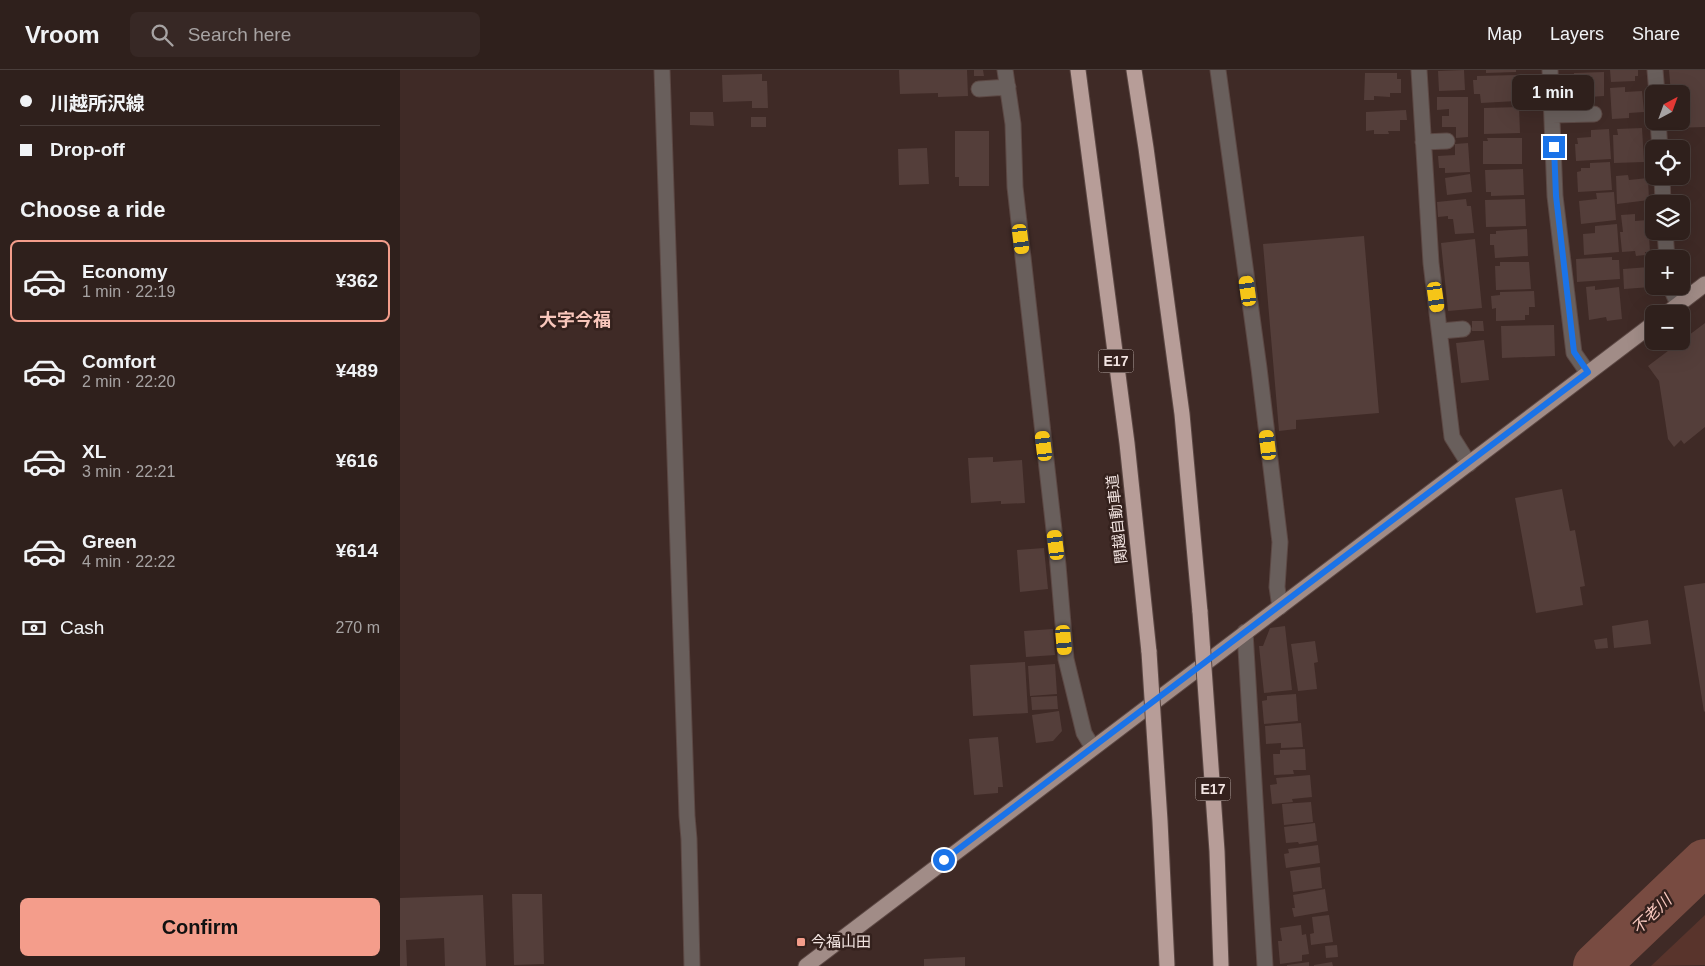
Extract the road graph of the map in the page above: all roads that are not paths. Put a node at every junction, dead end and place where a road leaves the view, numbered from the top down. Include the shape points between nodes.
1 (662, 70) edge
2 (1005, 70) edge
3 (1078, 70) edge
4 (1134, 70) edge
5 (1218, 70) edge
6 (1419, 70) edge
7 (1550, 70) edge
8 (1655, 70) edge
9 (1656, 85) edge
10 (1008, 87) junction
11 (979, 89) dead end
12 (1594, 114) dead end
13 (1552, 115) junction
14 (1447, 141) dead end
15 (1424, 142) junction
16 (1705, 284) edge
17 (1674, 295) edge
18 (1678, 304) joint
19 (1464, 329) dead end
20 (1645, 330) edge
21 (1441, 331) junction
22 (1588, 372) junction
23 (1469, 464) junction
24 (1280, 607) junction
25 (1245, 632) junction
26 (1093, 748) junction
27 (692, 966) edge
28 (806, 966) edge
29 (1167, 966) edge
30 (1221, 966) edge
31 (1265, 966) edge

1 - 27 street
2 - 10 street
3 - 29 highway, 関越自動車道 / E17, bridge via 1127,443 1150,652
4 - 30 highway, E17, bridge via 1182,414 1217,851
5 - 24 street via 1280,542 1277,587
6 - 15 street
7 - 13 street
8 - 9 street
10 - 11 street
10 - 26 street via 1015,187 1066,659 1084,733
12 - 13 street
13 - 22 street via 1556,196 1574,352
14 - 15 street
15 - 21 street via 1431,263
16 - 18 main road
17 - 18 street
19 - 21 street
20 - 22 main road
21 - 23 street via 1452,437
22 - 23 main road
23 - 24 main road
24 - 25 main road
25 - 26 main road
25 - 31 street
26 - 28 main road

